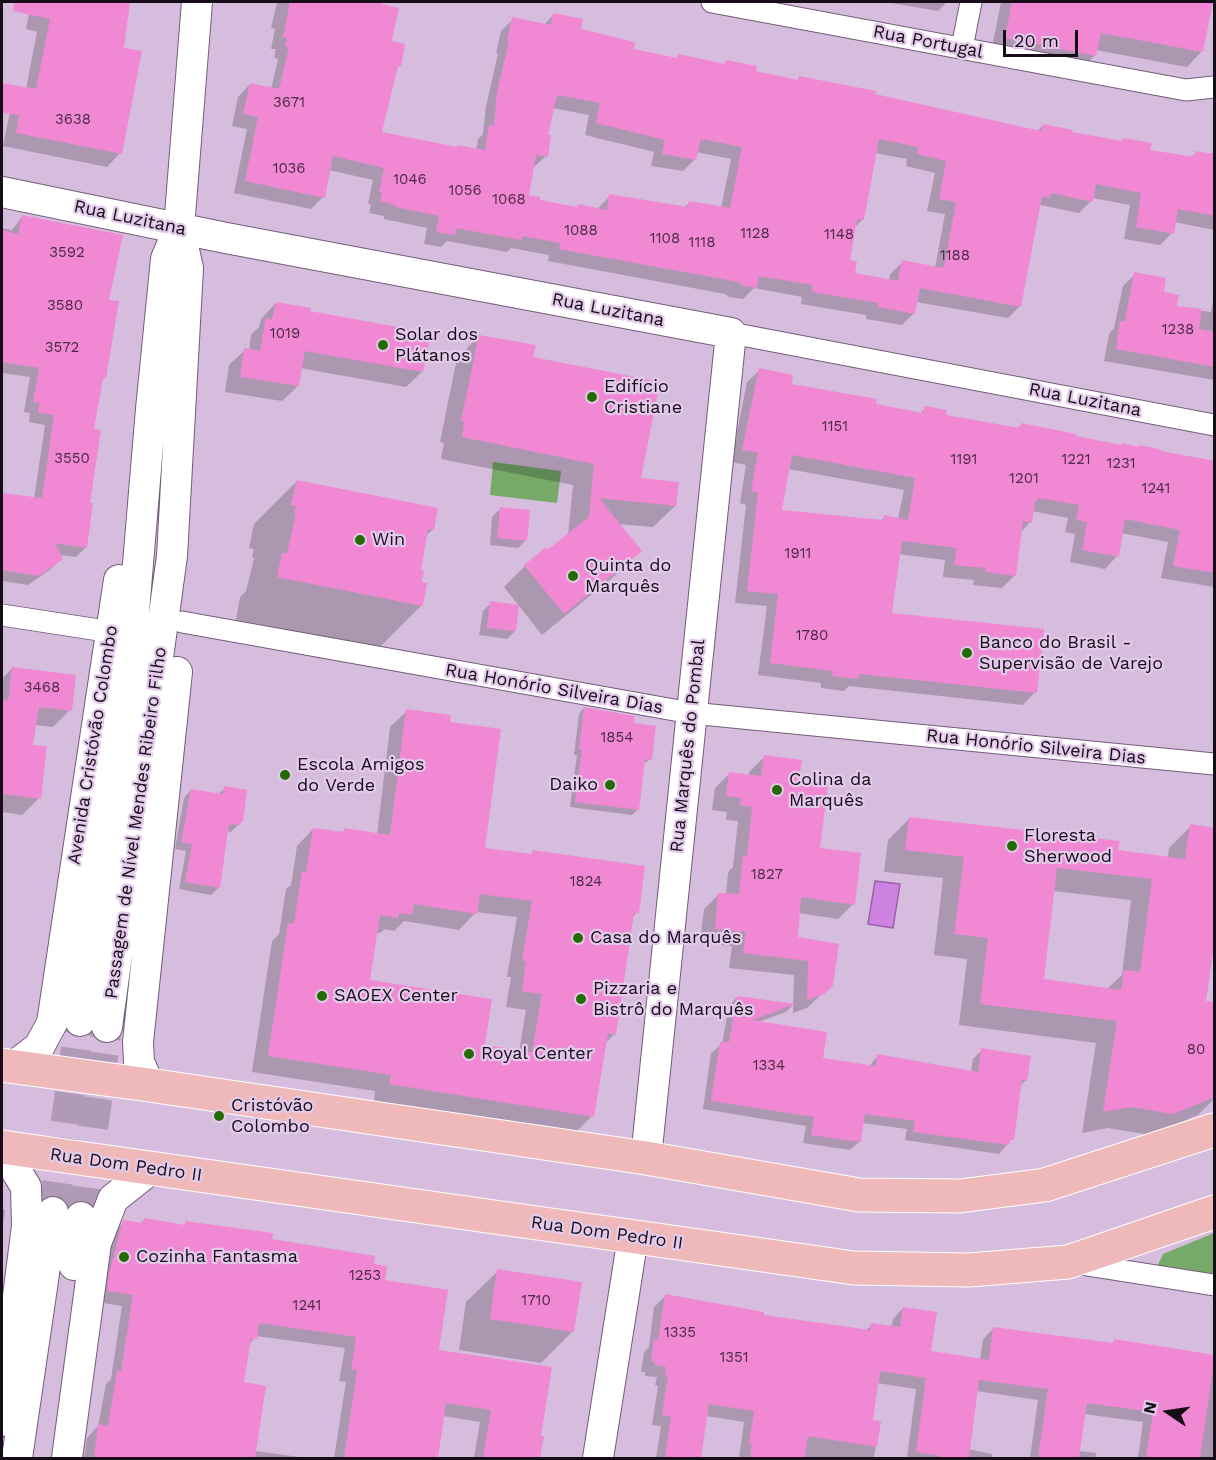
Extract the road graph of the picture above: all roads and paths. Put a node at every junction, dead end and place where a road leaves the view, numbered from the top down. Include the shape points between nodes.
1 (197, 2) edge
2 (712, 2) edge
3 (971, 2) edge
4 (962, 48) junction
5 (1215, 87) edge
6 (2, 192) edge
7 (179, 228) junction
8 (226, 238) junction
9 (188, 267) junction
10 (731, 333) junction
11 (1215, 425) edge
12 (2, 615) edge
13 (173, 620) junction
14 (121, 633) junction
15 (691, 713) junction
16 (1215, 764) edge
17 (7, 1066) edge
18 (149, 1085) junction
19 (1215, 1130) edge
20 (2, 1147) edge
21 (646, 1158) junction
22 (152, 1168) junction
23 (1215, 1212) edge
24 (633, 1237) junction
25 (1068, 1262) junction
26 (1215, 1285) edge
27 (2, 1421) edge
28 (17, 1458) edge
29 (47, 1458) edge
30 (67, 1458) edge
31 (598, 1458) edge

1 - 7 main road, Avenida Cristóvão Colombo
2 - 4 street, Rua Portugal
3 - 4 street
4 - 5 street, Rua Portugal via 1186,90
6 - 7 main road, Rua Luzitana
7 - 8 main road, Rua Luzitana
7 - 9 main road, Avenida Cristóvão Colombo
7 - 14 main road, Avenida Cristóvão Colombo via 166,259 151,409
8 - 9 main road via 206,244
8 - 10 main road, Rua Luzitana
9 - 13 main road, Avenida Cristóvão Colombo via 172,556
10 - 11 street, Rua Luzitana
10 - 15 main road, Rua Marquês do Pombal
12 - 14 street
13 - 14 main road, Passagem de Nível Mendes Ribeiro Filho via 94,1024
13 - 15 street, Rua Honório Silveira Dias
13 - 18 main road, Avenida Cristóvão Colombo via 138,1042 139,1062
14 - 17 main road, Avenida Cristóvão Colombo via 52,1023 39,1047
15 - 16 street, Rua Honório Silveira Dias
15 - 21 main road, Rua Marquês do Pombal
17 - 18 main road
18 - 21 main road
19 - 21 main road via 1045,1185 960,1196 859,1195
20 - 22 main road, Rua Dom Pedro II
20 - 27 main road via 26,1187 27,1226
22 - 24 main road, Rua Dom Pedro II
22 - 30 main road via 113,1199 96,1243
23 - 25 main road
24 - 25 main road, Rua Dom Pedro II via 854,1268 969,1270
24 - 31 main road
25 - 26 street, Rua Dom Pedro II
28 - 29 main road via 67,1214

